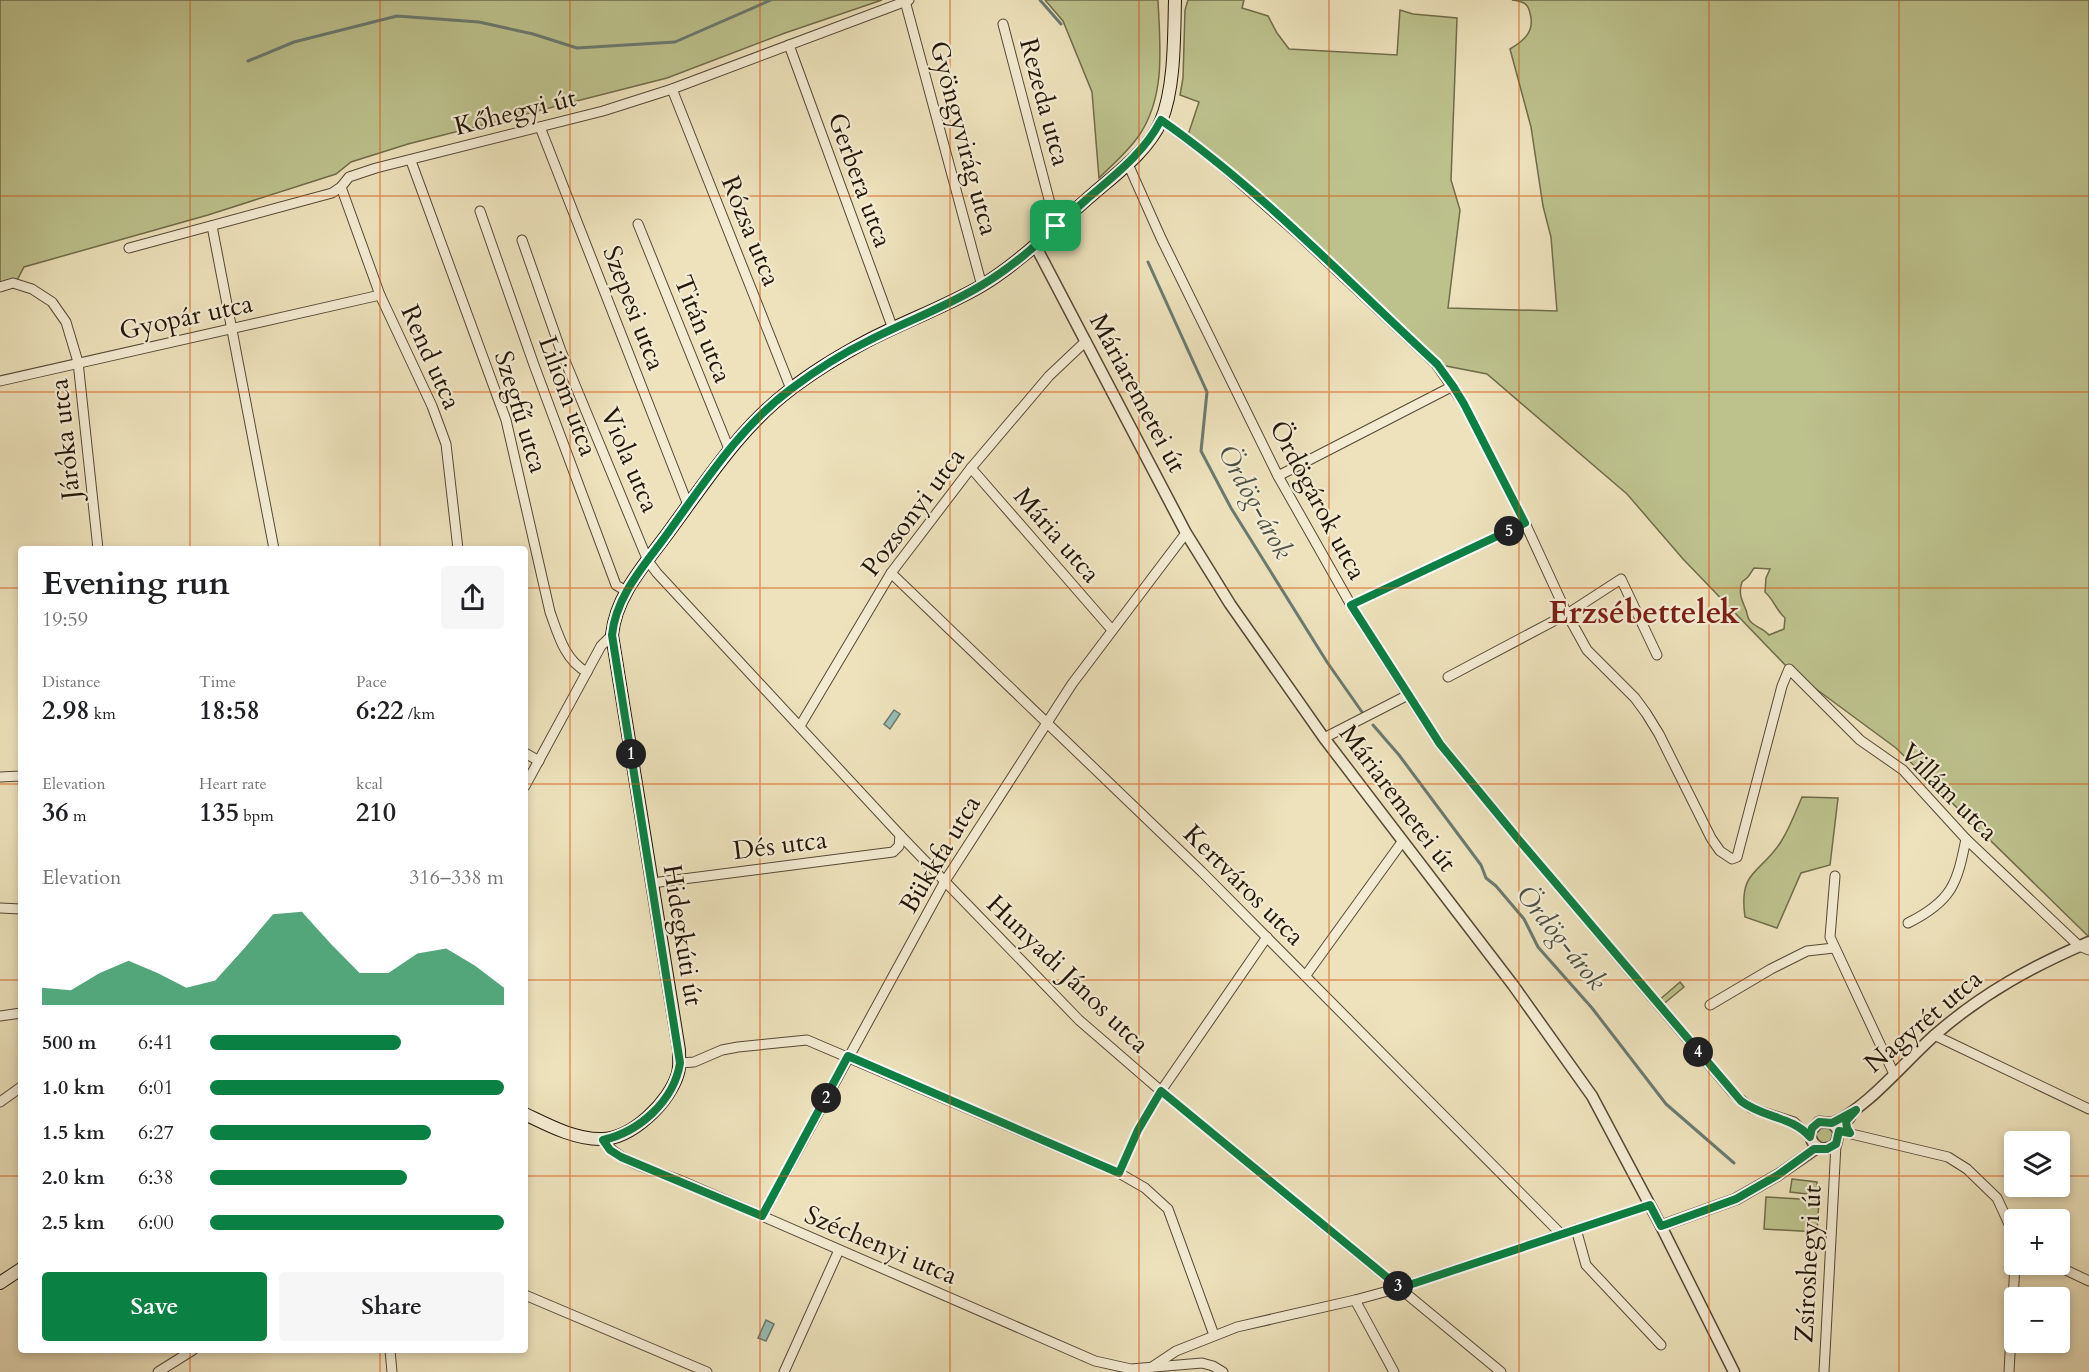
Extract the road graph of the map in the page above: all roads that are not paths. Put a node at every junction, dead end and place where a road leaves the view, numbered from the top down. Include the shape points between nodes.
1 (1175, 0) edge
2 (907, 1) edge
3 (1003, 24) dead end
4 (789, 45) junction
5 (672, 89) junction
6 (1161, 120) junction
7 (540, 127) junction
8 (411, 161) junction
9 (1128, 164) junction
10 (341, 187) junction
11 (480, 211) dead end
12 (638, 224) dead end
13 (212, 226) junction
14 (1056, 226) junction
15 (522, 240) dead end
16 (1035, 245) junction
17 (129, 248) dead end
18 (982, 286) junction
19 (0, 287) edge
20 (381, 295) junction
21 (231, 329) junction
22 (893, 329) junction
23 (1086, 341) junction
24 (78, 362) junction
25 (0, 381) edge
26 (1453, 386) junction
27 (791, 389) junction
28 (729, 449) junction
29 (971, 468) junction
30 (1278, 476) junction
31 (688, 505) junction
32 (1525, 523) junction
33 (1186, 533) junction
34 (98, 546) edge
35 (273, 546) edge
36 (458, 546) edge
37 (648, 561) junction
38 (891, 573) junction
39 (626, 591) junction
40 (1351, 605) junction
41 (1567, 614) junction
42 (1112, 630) junction
43 (612, 635) junction
44 (1657, 655) dead end
45 (587, 672) junction
46 (1448, 677) dead end
47 (1408, 695) junction
48 (1047, 722) junction
49 (800, 726) junction
50 (1324, 738) junction
51 (528, 755) edge
52 (539, 761) junction
53 (18, 776) edge
54 (0, 777) edge
55 (528, 781) edge
56 (900, 835) junction
57 (1966, 839) junction
58 (1402, 842) junction
59 (1835, 876) dead end
60 (945, 881) junction
61 (657, 882) junction
62 (0, 908) edge
63 (18, 909) edge
64 (1908, 923) dead end
65 (1267, 937) junction
66 (2086, 946) edge
67 (1834, 948) junction
68 (1306, 975) junction
69 (1710, 1005) dead end
70 (18, 1013) edge
71 (0, 1016) edge
72 (1935, 1035) junction
73 (848, 1056) junction
74 (680, 1063) junction
75 (1894, 1074) junction
76 (18, 1089) edge
77 (1161, 1091) junction
78 (0, 1102) edge
79 (2089, 1109) edge
80 (1856, 1110) junction
81 (528, 1115) edge
82 (1841, 1136) junction
83 (603, 1140) junction
84 (1813, 1142) junction
85 (1119, 1173) junction
86 (1650, 1205) junction
87 (2004, 1213) edge
88 (762, 1216) junction
89 (1661, 1226) junction
90 (1576, 1229) junction
91 (1561, 1234) junction
92 (839, 1250) junction
93 (18, 1271) edge
94 (2070, 1272) edge
95 (2014, 1275) edge
96 (2089, 1281) edge
97 (0, 1283) edge
98 (1400, 1288) junction
99 (528, 1295) edge
100 (1355, 1300) junction
101 (1214, 1335) junction
102 (1661, 1345) dead end
103 (1176, 1351) junction
104 (188, 1353) edge
105 (390, 1353) edge
106 (1176, 1366) junction
107 (1151, 1368) junction
108 (158, 1372) edge
109 (392, 1372) edge
110 (707, 1372) edge
111 (784, 1372) edge
112 (1223, 1372) edge
113 (1394, 1372) edge
114 (1501, 1372) edge
115 (1734, 1372) edge
116 (1824, 1372) edge
117 (2010, 1372) edge

1 - 6 main road, Hidegkúti út via 1171,71
2 - 4 street, Kőhegyi út
2 - 18 street, Gyöngyvirág utca
3 - 14 street, Rezeda utca
4 - 5 street, Kőhegyi út
4 - 22 street, Gerbera utca
5 - 7 street, Kőhegyi út
5 - 27 street, Rózsa utca
6 - 9 main road, Hidegkúti út
6 - 26 street via 1211,157 1300,236 1437,364
7 - 8 street, Kőhegyi út
7 - 31 street, Szepesi utca
8 - 10 street, Kőhegyi út via 353,176
8 - 45 street, Szegfű utca via 506,420 550,612 570,657
9 - 14 main road, Hidegkúti út
9 - 30 street, Ördögárok utca
10 - 13 street, Kőhegyi út via 332,193
10 - 20 street, Rend utca
11 - 39 street, Liliom utca via 616,585
12 - 28 street, Titán utca
13 - 17 street, Kőhegyi út
13 - 21 street
14 - 16 main road, Hidegkúti út
15 - 37 street, Viola utca via 561,351
16 - 18 main road, Hidegkúti út
16 - 23 street, Máriaremetei út
18 - 22 main road, Hidegkúti út
19 - 24 street, Járóka utca via 13,283 52,302 66,322
20 - 21 street, Gyopár utca
20 - 36 street, Rend utca via 446,444
21 - 24 street, Gyopár utca
21 - 35 street
22 - 27 main road, Hidegkúti út
23 - 29 street, Pozsonyi utca via 1049,376
23 - 33 street, Máriaremetei út
24 - 25 street, Gyopár utca
24 - 34 street, Járóka utca
26 - 30 street
26 - 32 street
27 - 28 main road, Hidegkúti út
28 - 31 main road, Hidegkúti út
29 - 38 street, Pozsonyi utca
29 - 42 street, Mária utca
30 - 40 street, Ördögárok utca
31 - 37 main road, Hidegkúti út
32 - 40 street
32 - 41 street
33 - 42 street, Bükkfa utca
33 - 50 street, Máriaremetei út via 1230,604
37 - 39 main road, Hidegkúti út
37 - 49 street, Hunyadi János utca
38 - 48 street, Kertváros utca
38 - 49 street, Pozsonyi utca
39 - 43 main road, Hidegkúti út
40 - 47 street, Ördögárok utca
41 - 44 street via 1621,579
41 - 46 street
41 - 57 street, Villám utca via 1587,650 1646,713 1711,838 1732,859 1737,857 1789,669 1860,740 1903,770
42 - 48 street, Bükkfa utca
43 - 45 street
43 - 61 main road, Hidegkúti út
45 - 52 street
47 - 50 street
47 - 84 street, Ördögárok utca via 1440,744 1511,831 1733,1093 1751,1108 1794,1122
48 - 60 street, Bükkfa utca
48 - 65 street, Kertváros utca
49 - 56 street, Hunyadi János utca
50 - 58 street, Máriaremetei út
51 - 52 street
52 - 55 street
53 - 54 street
56 - 60 street, Hunyadi János utca
56 - 61 street, Dés utca via 899,846 893,852
57 - 64 street via 1960,871 1949,894
57 - 66 street, Villám utca
58 - 68 street
58 - 86 street, Máriaremetei út via 1564,1054 1592,1096
59 - 67 street via 1830,937
60 - 73 street, Bükkfa utca
60 - 77 street, Hunyadi János utca via 1079,1020
61 - 74 main road, Hidegkúti út
62 - 63 street
65 - 68 street, Kertváros utca
65 - 77 street
66 - 72 street, Nagyrét utca via 2001,985
67 - 69 street via 1807,951
67 - 75 street
68 - 91 street, Kertváros utca
70 - 71 street
72 - 75 street, Nagyrét utca
72 - 79 street
73 - 74 street via 807,1040 792,1040 722,1050 694,1062
73 - 85 street
73 - 88 street, Bükkfa utca
74 - 83 main road, Hidegkúti út via 668,1094 650,1115 627,1132
75 - 80 street, Nagyrét utca
76 - 78 street
77 - 85 street
77 - 98 street, Hunyadi János utca
80 - 82 street, Nagyrét utca
80 - 82 street, Nagyrét utca via 1846,1121
81 - 83 main road via 564,1131
82 - 84 street, Nagyrét utca
82 - 84 street, Nagyrét utca via 1823,1121 1812,1128
82 - 87 street via 1948,1157 1997,1198
82 - 116 street, Zsíroshegyi út via 1834,1159
83 - 88 street, Széchenyi utca via 621,1157
84 - 89 street, Nagyrét utca via 1778,1175 1736,1199
85 - 101 street via 1145,1188 1168,1209
86 - 89 street, Máriaremetei út
86 - 90 street
88 - 92 street, Széchenyi utca
89 - 115 street, Máriaremetei út
90 - 91 street
90 - 102 street via 1586,1265
91 - 98 street
92 - 107 street, Széchenyi utca via 1095,1361 1131,1370
92 - 111 street
93 - 97 main road
94 - 96 street
95 - 117 street
98 - 100 street
98 - 114 street, Hunyadi János utca
99 - 110 street
100 - 101 street
100 - 113 street
101 - 103 street
103 - 106 street via 1172,1357
103 - 107 street
104 - 108 street
105 - 109 street
106 - 107 street, Széchenyi utca
106 - 112 street, Széchenyi utca via 1202,1363

